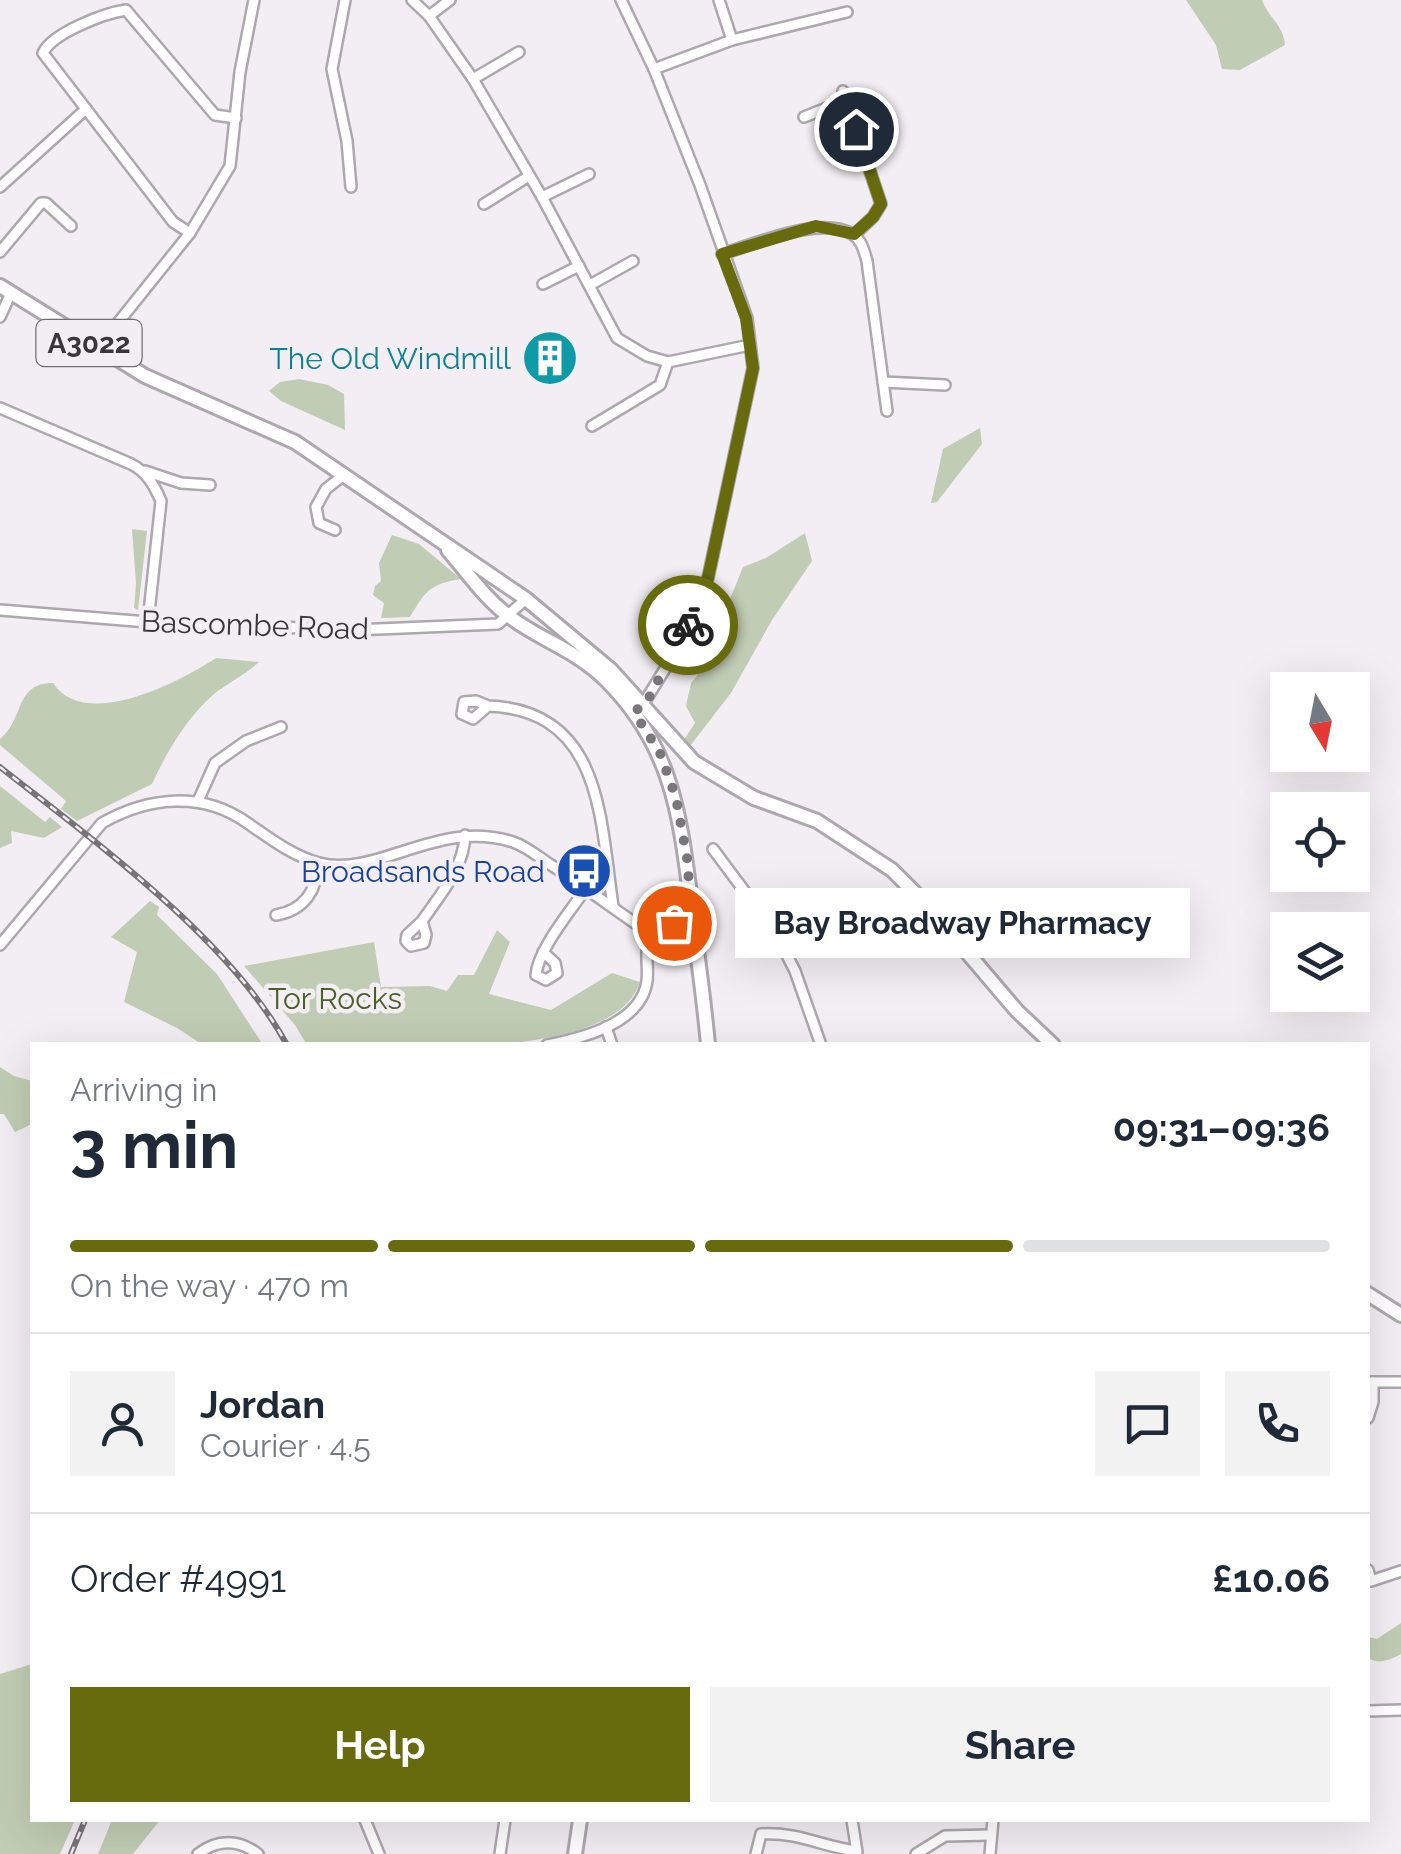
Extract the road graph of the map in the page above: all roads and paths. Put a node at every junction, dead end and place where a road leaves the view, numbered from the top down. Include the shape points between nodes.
1 (254, 0) edge
2 (345, 0) edge
3 (412, 0) edge
4 (450, 0) edge
5 (621, 0) edge
6 (719, 0) edge
7 (847, 12) dead end
8 (429, 16) junction
9 (732, 40) junction
10 (519, 52) dead end
11 (654, 70) junction
12 (473, 80) junction
13 (86, 109) junction
14 (804, 117) dead end
15 (236, 118) junction
16 (589, 174) dead end
17 (530, 176) junction
18 (351, 186) dead end
19 (0, 187) edge
20 (542, 197) junction
21 (484, 204) dead end
22 (71, 226) dead end
23 (190, 233) junction
24 (854, 234) junction
25 (0, 252) edge
26 (722, 254) junction
27 (633, 262) dead end
28 (580, 266) junction
29 (543, 284) dead end
30 (590, 285) junction
31 (5, 290) edge
32 (0, 317) edge
33 (750, 346) junction
34 (97, 349) junction
35 (668, 362) junction
36 (883, 382) junction
37 (945, 385) dead end
38 (0, 408) edge
39 (887, 411) dead end
40 (592, 426) dead end
41 (142, 470) junction
42 (345, 474) junction
43 (181, 483) junction
44 (210, 485) dead end
45 (162, 501) junction
46 (335, 530) dead end
47 (428, 531) junction
48 (526, 599) junction
49 (0, 610) edge
50 (508, 616) junction
51 (148, 622) junction
52 (488, 706) dead end
53 (640, 710) junction
54 (282, 727) dead end
55 (663, 760) junction
56 (694, 762) junction
57 (198, 801) junction
58 (465, 835) junction
59 (713, 849) dead end
60 (318, 863) junction
61 (586, 888) junction
62 (613, 906) junction
63 (691, 906) junction
64 (276, 915) dead end
65 (422, 921) dead end
66 (655, 937) junction
67 (0, 945) edge
68 (543, 952) dead end
69 (698, 954) junction
70 (606, 1028) junction
71 (557, 1042) edge
72 (611, 1042) edge
73 (708, 1042) edge
74 (820, 1042) edge
75 (1050, 1042) edge
76 (1370, 1295) edge
77 (1401, 1315) edge
78 (1370, 1382) edge
79 (1401, 1382) edge
80 (1370, 1413) edge
81 (1401, 1571) edge
82 (1370, 1575) edge
83 (1370, 1581) edge
84 (1372, 1593) dead end
85 (1370, 1710) edge
86 (1401, 1710) edge
87 (366, 1822) edge
88 (505, 1822) edge
89 (580, 1822) edge
90 (761, 1822) edge
91 (852, 1822) edge
92 (993, 1822) edge
93 (761, 1834) junction
94 (991, 1835) junction
95 (858, 1852) edge
96 (198, 1854) edge
97 (258, 1854) edge
98 (379, 1854) edge
99 (500, 1854) edge
100 (575, 1854) edge
101 (756, 1854) edge
102 (916, 1854) edge
103 (990, 1854) edge

1 - 15 street
2 - 18 street via 332,69
3 - 8 street
4 - 8 street
5 - 11 street
6 - 9 street
7 - 9 street
8 - 12 street
9 - 11 street
10 - 12 street
11 - 26 street
12 - 17 street
13 - 15 street via 43,53 47,44 126,10 215,116
13 - 19 street
13 - 23 street via 173,222
14 - 24 street via 845,96 881,204
15 - 23 street via 230,166
16 - 20 street
17 - 20 street
17 - 21 street
20 - 28 street
22 - 25 street via 41,204
23 - 34 street
24 - 26 street via 816,226
24 - 36 street via 868,261
26 - 33 street
27 - 30 street
28 - 29 street
28 - 30 street
30 - 35 street via 617,338
31 - 32 street
31 - 34 main road, A3022
33 - 35 street
33 - 53 street via 753,368 708,578
34 - 42 main road, A3022 via 181,394 296,442
35 - 40 street via 660,386
36 - 37 street
36 - 39 street
38 - 41 street
41 - 43 street
41 - 45 street
42 - 46 street via 316,507 320,524
42 - 47 main road, A3022
43 - 44 street
43 - 45 street
45 - 51 street
47 - 48 main road, A3022
47 - 50 main road, A3022
48 - 50 street
48 - 53 main road, A3022 via 611,670
49 - 51 street, Bascombe Road
50 - 51 street, Bascombe Road via 498,624 371,630
50 - 53 main road, A3022 via 580,657
52 - 62 street via 508,706 540,720 587,764 600,801
53 - 55 main road
53 - 56 main road, A3022
54 - 57 street via 215,763
55 - 56 main road
55 - 63 main road via 681,820
56 - 75 main road, A3022 via 754,798 817,821 892,870
57 - 60 street via 230,811
57 - 67 street via 162,801 102,823
58 - 60 street via 357,864
58 - 61 street via 516,842
58 - 65 street via 452,878
59 - 74 street via 774,932
60 - 64 street via 317,886
61 - 62 street
61 - 68 street
62 - 66 street
63 - 66 street
63 - 69 main road
66 - 69 street via 685,955
66 - 70 street via 648,942 641,998
69 - 73 main road
70 - 71 street
70 - 72 street
76 - 77 main road
78 - 79 street
78 - 80 street
81 - 82 street
83 - 84 street
85 - 86 street
87 - 98 street
88 - 99 street
89 - 100 main road
90 - 93 street
91 - 95 street
92 - 94 street
93 - 95 street via 804,1836
93 - 101 street
94 - 102 street via 945,1836
94 - 103 street
96 - 97 street via 226,1842

